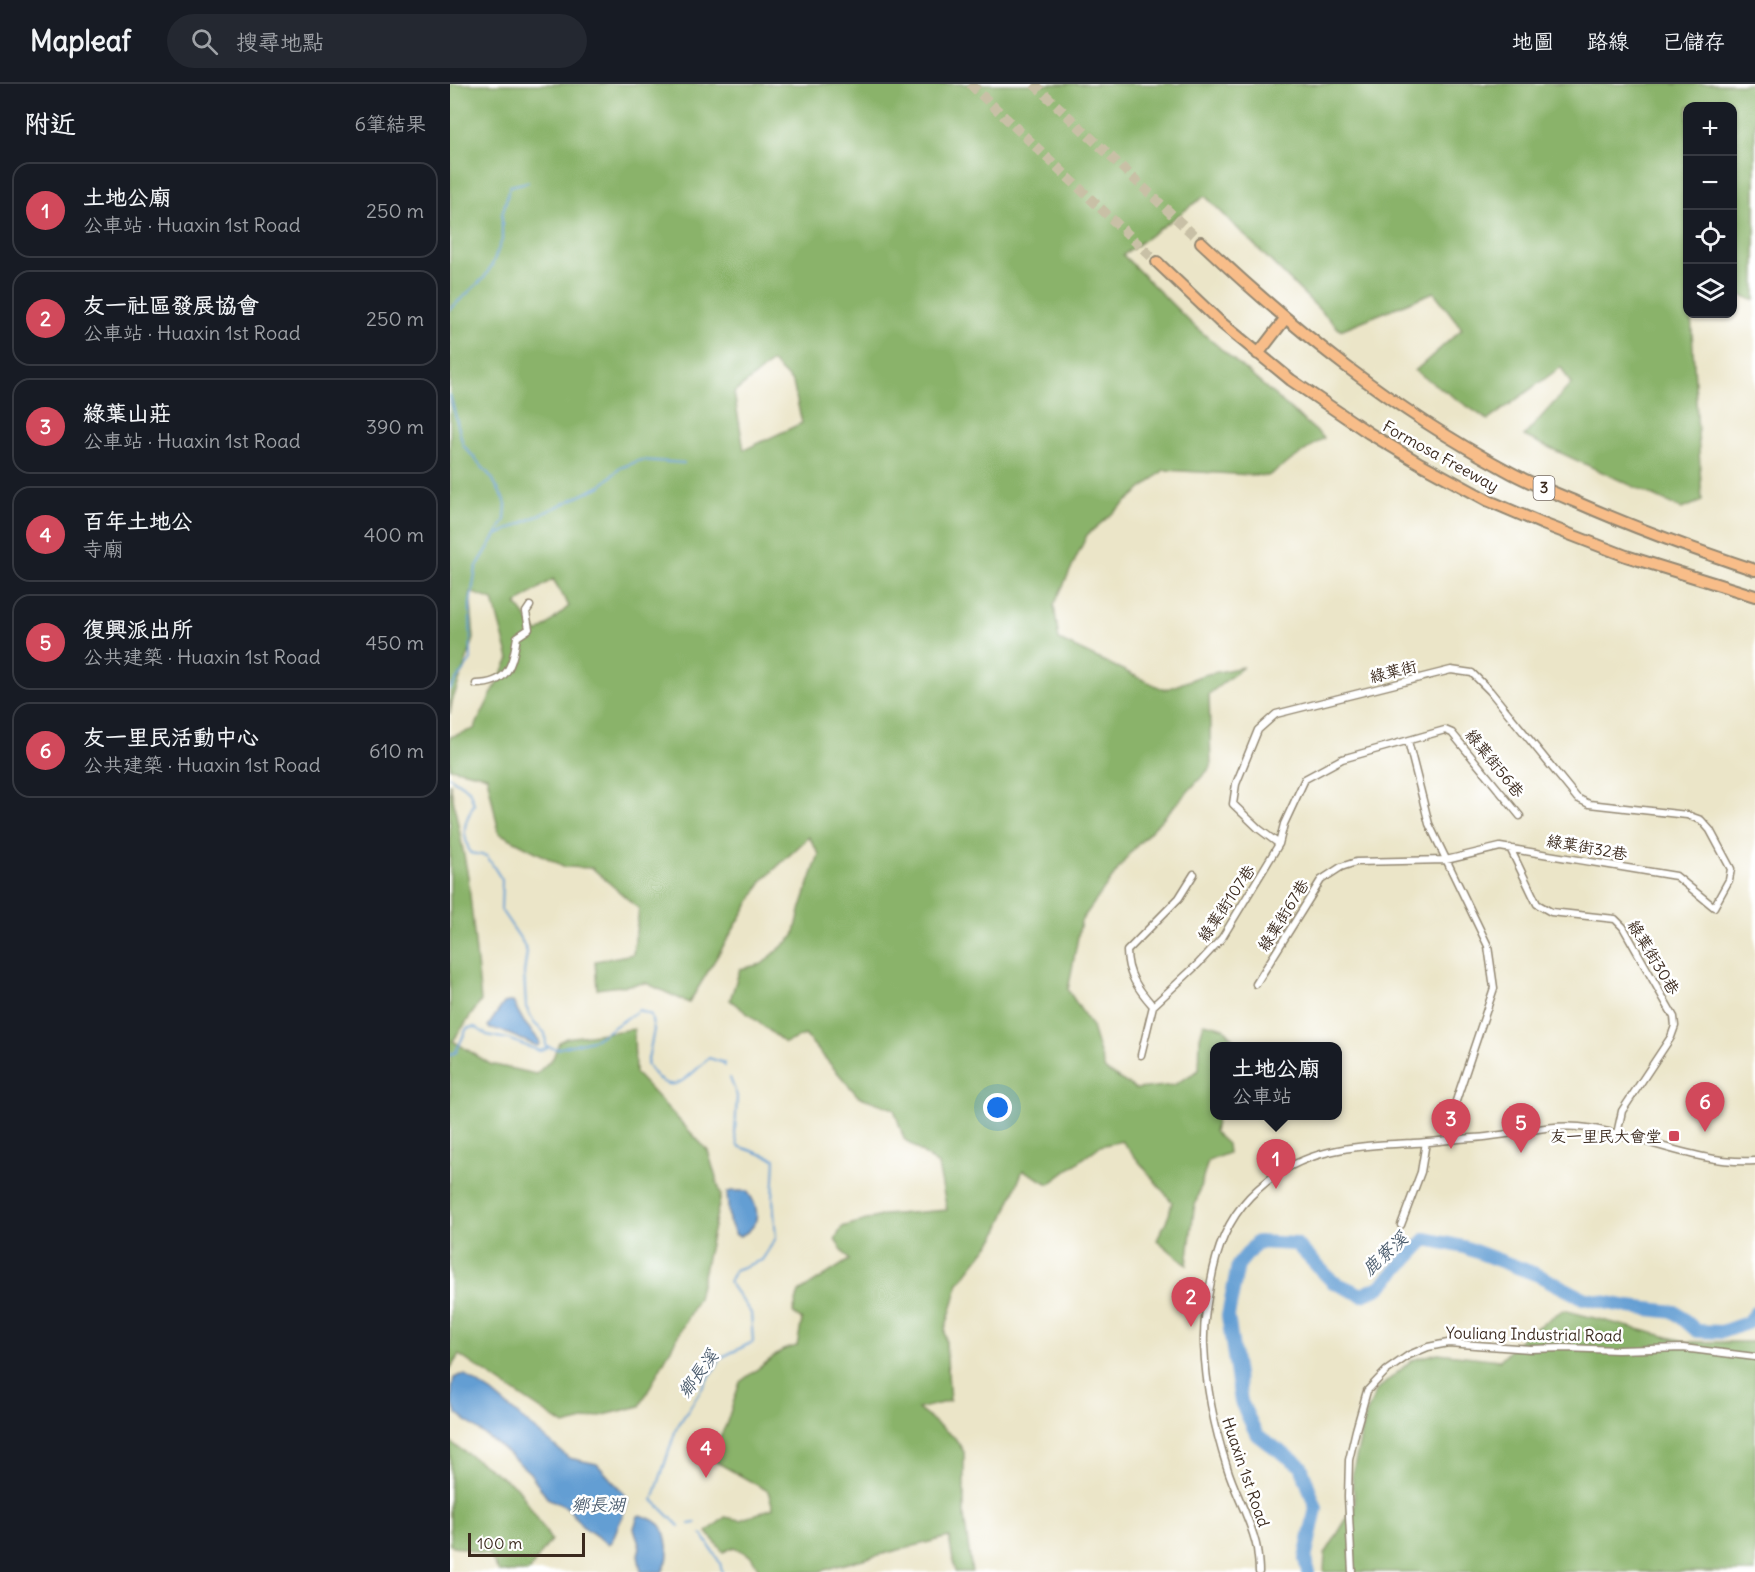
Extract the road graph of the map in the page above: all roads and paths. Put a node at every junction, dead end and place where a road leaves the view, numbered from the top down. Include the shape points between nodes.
1 (1201, 242) tunnel mouth
2 (1157, 262) tunnel mouth
3 (1285, 319) junction
4 (1258, 354) junction
5 (1755, 570) edge
6 (1755, 596) edge
7 (530, 606) dead end
8 (476, 684) dead end
9 (1407, 741) junction
10 (1520, 816) dead end
11 (1279, 844) junction
12 (1510, 848) junction
13 (1446, 860) junction
14 (1194, 874) dead end
15 (1714, 907) joint
16 (1256, 984) dead end
17 (1152, 1006) junction
18 (1141, 1055) dead end
19 (1617, 1134) junction
20 (1455, 1139) junction
21 (1426, 1142) junction
22 (1755, 1161) edge
23 (1401, 1225) dead end
24 (1755, 1357) edge
25 (1259, 1572) edge
26 (1352, 1572) edge

1 - 3 highway, Formosa Freeway / 3
2 - 4 highway, Formosa Freeway / 3
3 - 4 highway
3 - 5 highway, Formosa Freeway / 3 via 1351,372 1443,434 1516,475 1611,517
4 - 6 highway, Formosa Freeway / 3 via 1325,404 1489,501 1626,556
7 - 8 street via 526,612 529,629 517,637 508,671 491,684
9 - 10 street, 綠葉街56巷 via 1445,730 1452,732
9 - 11 street via 1342,759 1305,778
9 - 13 street via 1429,824
11 - 15 street, 綠葉街 via 1233,804 1236,784 1258,730 1276,714 1451,670 1472,673 1577,798 1589,804 1701,820 1731,869 1730,880
11 - 17 street, 綠葉街107巷 via 1222,938
12 - 13 street, 綠葉街32巷
12 - 15 street, 綠葉街32巷 via 1676,876
12 - 19 street, 綠葉街30巷 via 1537,904 1551,912 1616,919 1674,1017 1671,1037 1622,1111
13 - 16 street, 綠葉街67巷 via 1356,862 1321,880
13 - 20 street via 1488,946 1494,988 1456,1101
14 - 17 street via 1179,898 1127,951 1136,987
17 - 18 street
19 - 20 street, Huaxin 1st Road via 1555,1127
19 - 22 street, Huaxin 1st Road via 1714,1159
20 - 21 street, Huaxin 1st Road
21 - 23 street via 1421,1172
21 - 25 street, Huaxin 1st Road via 1362,1147 1301,1160 1275,1173 1248,1198 1234,1213 1220,1242 1205,1315 1209,1394 1227,1468 1257,1547
24 - 26 street, Youliang Industrial Road via 1683,1348 1530,1349 1448,1343 1409,1355 1367,1391 1348,1460

